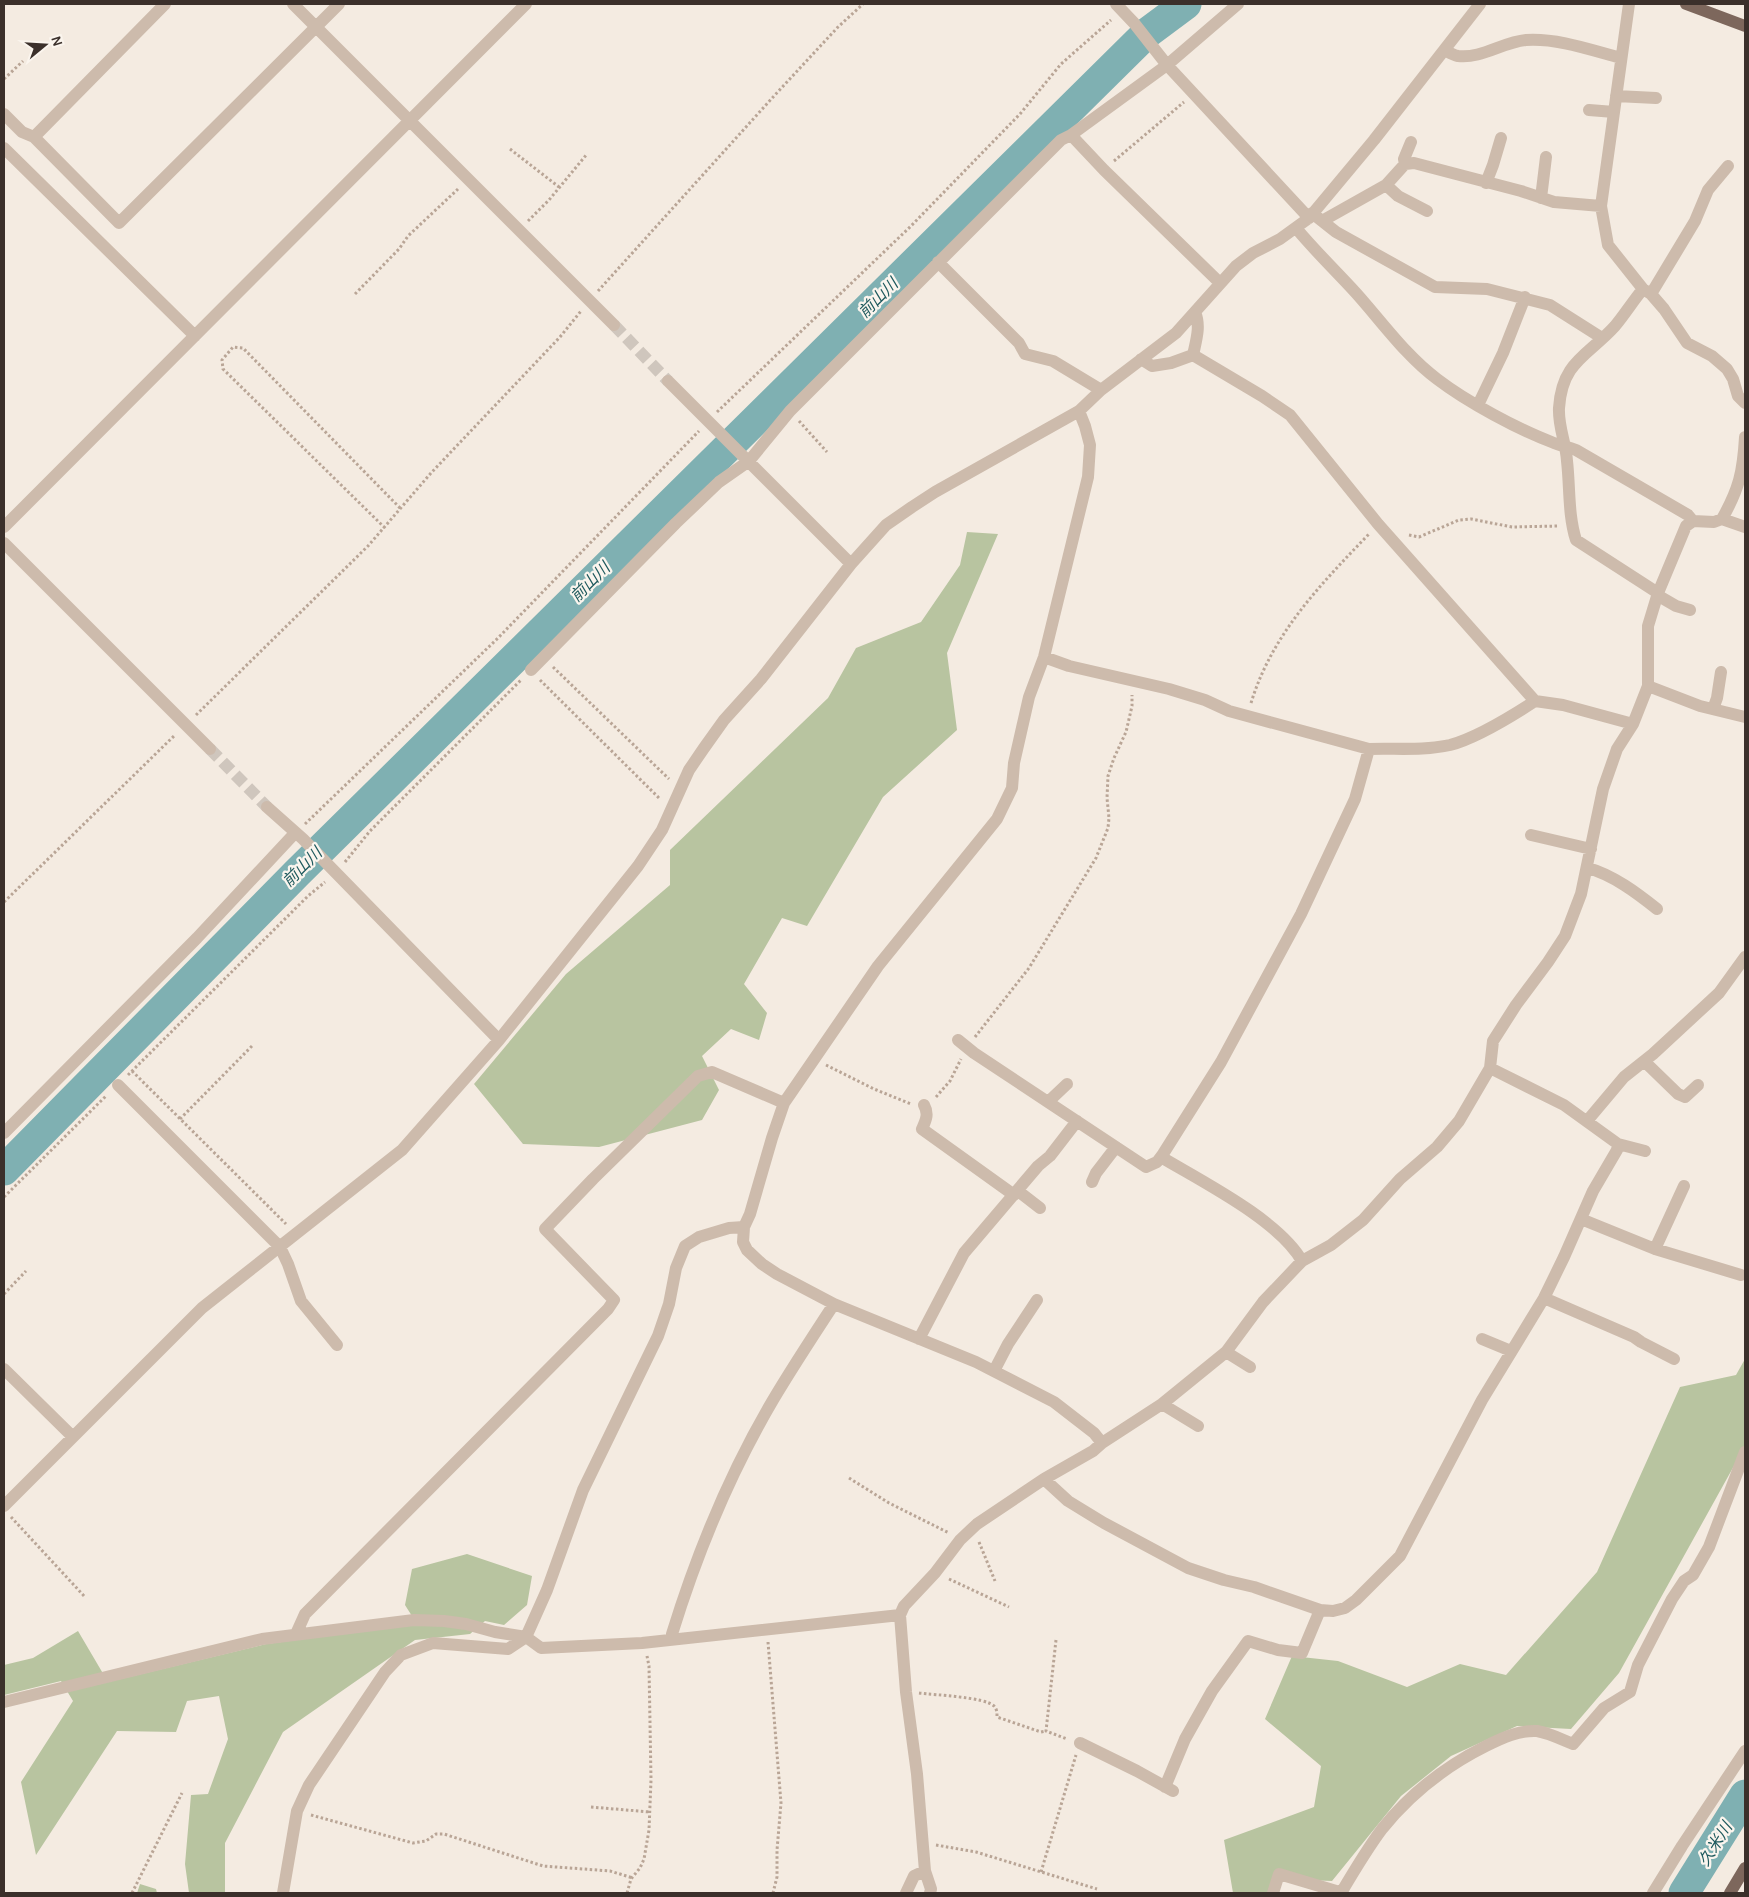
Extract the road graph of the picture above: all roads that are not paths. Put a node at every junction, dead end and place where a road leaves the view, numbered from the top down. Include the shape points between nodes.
1 (165, 4) edge
2 (293, 4) edge
3 (339, 4) edge
4 (526, 4) edge
5 (1116, 4) edge
6 (1238, 4) edge
7 (1480, 4) edge
8 (1628, 4) edge
9 (1686, 4) edge
10 (1745, 26) edge
11 (316, 27) junction
12 (1444, 50) junction
13 (1622, 58) junction
14 (1165, 62) junction
15 (1616, 96) junction
16 (1656, 98) dead end
17 (1589, 110) dead end
18 (1614, 112) junction
19 (4, 114) edge
20 (409, 121) junction
21 (1071, 135) junction
22 (34, 137) junction
23 (1500, 138) dead end
24 (1411, 142) dead end
25 (4, 148) edge
26 (1546, 157) dead end
27 (1405, 164) junction
28 (1728, 166) dead end
29 (1486, 183) junction
30 (1386, 185) junction
31 (1541, 198) junction
32 (1601, 206) junction
33 (1427, 211) dead end
34 (1314, 218) junction
35 (1296, 228) junction
36 (938, 262) junction
37 (1220, 283) junction
38 (1647, 292) junction
39 (1524, 297) junction
40 (1195, 312) junction
41 (614, 325) tunnel mouth
42 (195, 336) junction
43 (1602, 338) junction
44 (1192, 355) junction
45 (1141, 359) junction
46 (668, 381) tunnel mouth
47 (1101, 390) junction
48 (1745, 403) edge
49 (1478, 405) junction
50 (1079, 411) junction
51 (1745, 437) edge
52 (1565, 446) junction
53 (745, 456) junction
54 (1693, 520) junction
55 (1722, 520) junction
56 (4, 527) edge
57 (1745, 527) edge
58 (4, 543) edge
59 (850, 564) junction
60 (1658, 594) junction
61 (1690, 610) dead end
62 (1044, 658) junction
63 (531, 670) road end
64 (1721, 672) dead end
65 (1648, 686) junction
66 (1535, 701) junction
67 (1713, 709) junction
68 (1745, 717) edge
69 (1633, 724) junction
70 (210, 749) tunnel mouth
71 (1369, 749) junction
72 (267, 807) tunnel mouth
73 (1531, 835) dead end
74 (299, 836) junction
75 (1591, 849) junction
76 (1588, 868) junction
77 (1657, 909) dead end
78 (1745, 957) edge
79 (499, 1040) junction
80 (962, 1044) road end
81 (1644, 1061) junction
82 (1490, 1068) junction
83 (118, 1084) road end
84 (1067, 1084) dead end
85 (1698, 1085) dead end
86 (1048, 1102) junction
87 (784, 1103) junction
88 (924, 1105) road end
89 (1077, 1121) junction
90 (1587, 1121) junction
91 (4, 1133) edge
92 (1618, 1144) junction
93 (1116, 1147) junction
94 (1646, 1151) dead end
95 (1160, 1157) junction
96 (1092, 1182) dead end
97 (1684, 1186) dead end
98 (1016, 1193) junction
99 (1040, 1208) dead end
100 (1580, 1219) junction
101 (744, 1227) junction
102 (280, 1247) junction
103 (1655, 1249) junction
104 (1302, 1261) junction
105 (1741, 1274) dead end
106 (1544, 1298) junction
107 (1037, 1300) dead end
108 (834, 1304) junction
109 (919, 1339) junction
110 (1482, 1339) dead end
111 (337, 1345) dead end
112 (1511, 1351) junction
113 (1226, 1352) junction
114 (1674, 1359) dead end
115 (1250, 1367) dead end
116 (4, 1370) edge
117 (994, 1371) junction
118 (1162, 1404) junction
119 (1198, 1426) dead end
120 (72, 1437) junction
121 (1102, 1443) junction
122 (1745, 1452) edge
123 (1044, 1479) junction
124 (6, 1510) edge
125 (1320, 1610) junction
126 (900, 1615) junction
127 (296, 1634) junction
128 (526, 1637) junction
129 (674, 1639) junction
130 (4, 1702) edge
131 (1080, 1743) road end
132 (1745, 1750) edge
133 (1745, 1868) edge
134 (925, 1871) junction
135 (283, 1893) edge
136 (906, 1893) edge
137 (930, 1893) edge
138 (1273, 1893) edge
139 (1342, 1893) edge
140 (1653, 1893) edge
141 (1730, 1893) edge

1 - 22 street
2 - 11 street
3 - 11 street
4 - 20 street
5 - 14 street
6 - 14 street
7 - 12 street
8 - 13 street
9 - 10 main road
11 - 20 street
11 - 22 street via 119,223
12 - 13 street via 1458,56 1533,40 1570,44
12 - 34 street
13 - 15 street
14 - 21 street
14 - 34 street
15 - 16 street
15 - 18 street
17 - 18 street
18 - 32 street
19 - 22 street via 22,132
20 - 41 street
20 - 42 street
21 - 36 street via 1061,140
21 - 37 street
23 - 29 street
24 - 27 street
25 - 42 street
26 - 31 street
27 - 29 street via 1414,163
27 - 30 street
28 - 38 street via 1708,190 1695,221
29 - 31 street
30 - 33 street via 1398,196
30 - 34 street
31 - 32 street
32 - 38 street via 1608,245
34 - 35 street
34 - 39 street via 1434,287 1487,289
35 - 37 street via 1253,253
35 - 49 street via 1415,360 1437,379
36 - 47 street via 1019,343 1025,354 1053,361
36 - 53 street
37 - 40 street
38 - 43 street
38 - 48 street via 1664,309 1687,343 1712,356 1727,370 1738,396
39 - 43 street via 1550,305
39 - 49 street
40 - 44 street via 1198,328
40 - 45 street via 1176,333
42 - 56 street
43 - 52 street via 1573,364 1566,378 1559,408
44 - 45 street via 1152,366
44 - 66 street via 1290,415 1378,524
45 - 47 street
46 - 53 street
47 - 50 street
49 - 52 street via 1528,432
50 - 59 street via 912,506 886,525
50 - 62 street via 1090,445 1088,477
51 - 55 street via 1740,482
52 - 54 street
52 - 60 street via 1571,526 1576,540
53 - 59 street
53 - 63 street
54 - 55 street
54 - 60 street via 1686,526
55 - 57 street
58 - 70 street
59 - 79 street via 761,679 724,720 689,770 662,830 638,866
60 - 61 street via 1676,606
60 - 65 street via 1648,626
62 - 71 street via 1169,689 1229,711
62 - 87 street via 1029,698 1014,763 1012,788 997,819 878,966
64 - 67 street
65 - 67 street
65 - 69 street
66 - 69 street via 1563,705
66 - 71 street via 1450,744
67 - 68 street
69 - 75 street via 1618,749 1603,788
71 - 95 street via 1355,799 1300,914 1221,1062
72 - 74 street
73 - 75 street
74 - 79 street
74 - 91 street
75 - 76 street
76 - 77 street via 1619,882
76 - 82 street via 1565,936 1493,1041
78 - 81 street via 1719,993
79 - 102 street via 402,1150
80 - 86 street
81 - 85 street via 1678,1094 1685,1097
81 - 90 street via 1624,1077
82 - 90 street via 1564,1105
82 - 104 street via 1459,1121 1437,1147 1400,1179 1363,1220 1331,1245
83 - 102 street
84 - 86 street
86 - 89 street
87 - 101 street
87 - 127 street via 712,1072 698,1076 545,1229 614,1300 305,1614
88 - 98 street via 928,1112 922,1129
89 - 93 street
89 - 98 street
90 - 92 street
92 - 94 street
92 - 100 street
93 - 95 street via 1146,1167
93 - 96 street
95 - 104 street via 1271,1226
97 - 103 street
98 - 99 street
98 - 109 street via 964,1254
100 - 103 street
100 - 106 street
101 - 108 street via 742,1242 762,1264
101 - 128 street via 699,1237 685,1246 658,1336 583,1490 547,1590
102 - 111 street via 301,1301
102 - 120 street via 202,1308
103 - 105 street
104 - 113 street via 1263,1302
106 - 112 street
106 - 114 street via 1634,1337
107 - 117 street
108 - 109 street
108 - 129 street via 773,1400 735,1473 688,1582 672,1634
109 - 117 street
110 - 112 street
112 - 125 street via 1400,1556 1350,1604 1334,1611
113 - 115 street
113 - 118 street
116 - 120 street
117 - 121 street via 1054,1402
118 - 119 street
118 - 121 street
120 - 124 street
121 - 123 street
122 - 139 street via 1709,1547 1693,1575 1684,1581 1672,1599 1638,1665 1630,1692 1604,1708 1573,1744 1537,1731 1521,1732 1488,1745 1442,1771 1383,1828
123 - 125 street via 1068,1501 1188,1568
123 - 126 street via 960,1540
125 - 131 street via 1302,1653 1278,1650 1248,1640 1212,1691 1185,1739 1169,1789
126 - 129 street
126 - 134 street
127 - 128 street via 414,1620 466,1624
127 - 130 street via 262,1639
128 - 129 street via 541,1648
128 - 135 street via 508,1649 433,1642 401,1655 385,1672 309,1785 297,1811
132 - 140 street
133 - 141 main road
134 - 136 street via 914,1876
134 - 137 street
138 - 139 street via 1279,1874

